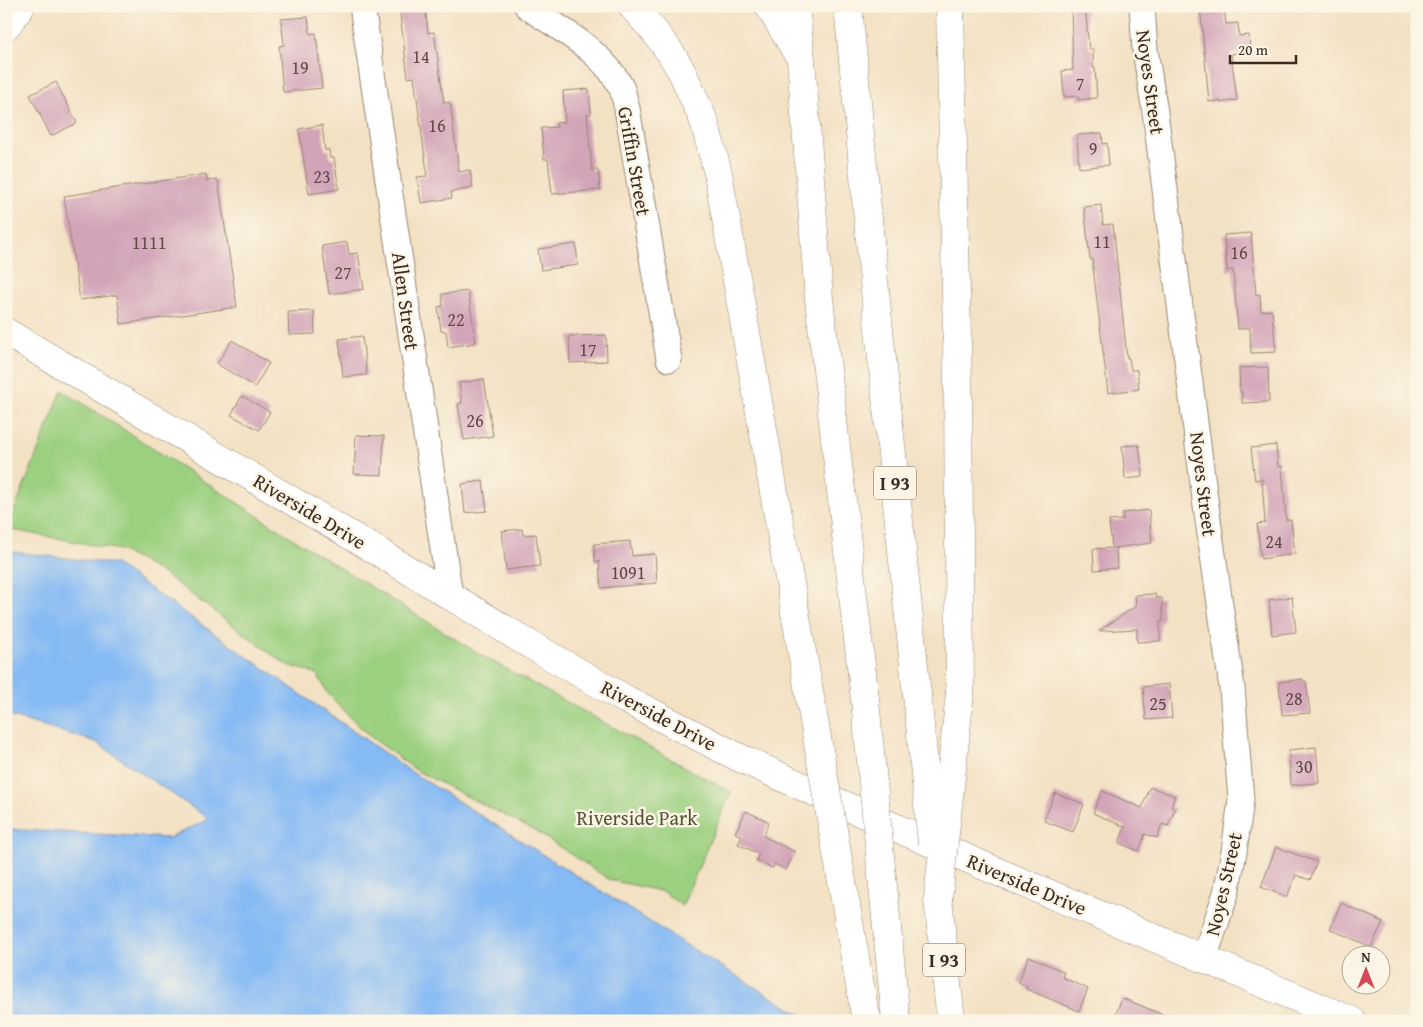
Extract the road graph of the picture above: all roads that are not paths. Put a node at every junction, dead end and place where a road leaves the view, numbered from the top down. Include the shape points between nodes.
1 (20, 6) edge
2 (362, 6) edge
3 (527, 6) edge
4 (632, 6) edge
5 (769, 6) edge
6 (795, 6) edge
7 (848, 6) edge
8 (950, 6) edge
9 (1142, 6) edge
10 (6, 26) edge
11 (801, 59) junction
12 (6, 332) edge
13 (669, 359) dead end
14 (450, 596) junction
15 (938, 899) junction
16 (1204, 959) junction
17 (868, 1021) edge
18 (896, 1021) edge
19 (950, 1021) edge
20 (1352, 1021) edge

1 - 10 main road
2 - 14 street, Allen Street
3 - 13 street, Griffin Street via 601,60 622,89
4 - 17 main road, bridge via 670,52 682,72 704,121 718,172
5 - 11 main road
6 - 11 main road
7 - 15 main road, I 93, bridge
8 - 15 main road, bridge via 960,693
9 - 16 street, Noyes Street via 1145,50 1232,688 1241,800 1226,893
11 - 18 main road, bridge via 818,300 865,700
12 - 14 main road, Riverside Drive
14 - 16 main road, Riverside Drive via 627,700 736,756
15 - 19 main road, I 93
16 - 20 main road, Riverside Drive

